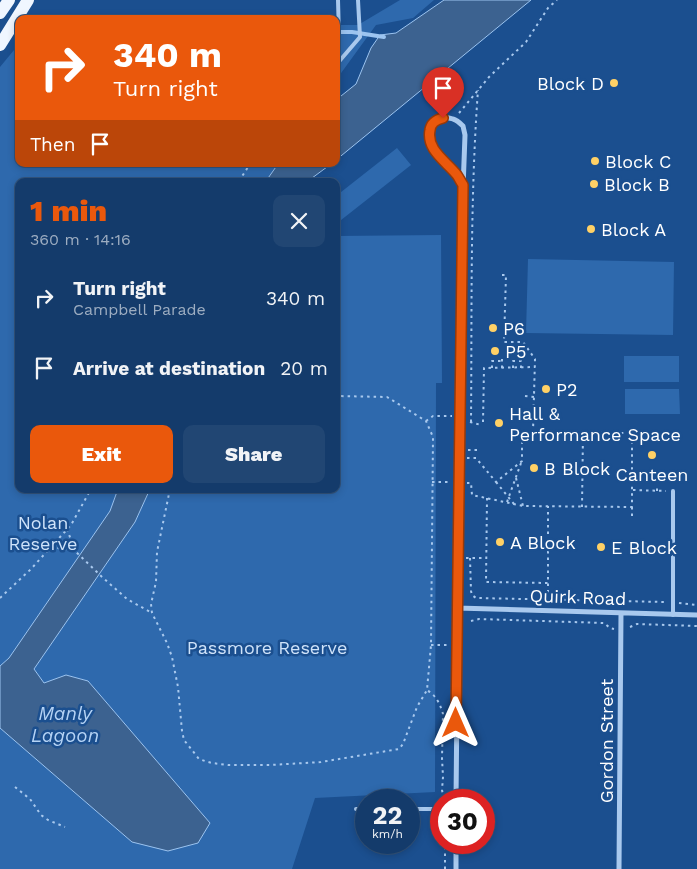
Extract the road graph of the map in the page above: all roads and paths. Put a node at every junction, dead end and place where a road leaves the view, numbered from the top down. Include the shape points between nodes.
1 (9, 0) edge
2 (28, 0) edge
3 (338, 0) edge
4 (358, 0) edge
5 (557, 0) edge
6 (0, 13) edge
7 (19, 15) edge
8 (339, 15) edge
9 (15, 21) edge
10 (0, 45) edge
11 (340, 60) edge
12 (478, 90) junction
13 (454, 119) junction
14 (248, 167) edge
15 (241, 178) edge
16 (463, 185) junction
17 (502, 275) dead end
18 (502, 283) dead end
19 (506, 283) junction
20 (502, 302) dead end
21 (506, 302) junction
22 (492, 368) junction
23 (502, 368) junction
24 (513, 368) junction
25 (521, 368) junction
26 (535, 368) junction
27 (340, 396) edge
28 (525, 396) dead end
29 (534, 397) junction
30 (534, 400) junction
31 (538, 400) dead end
32 (459, 416) junction
33 (426, 421) junction
34 (471, 422) junction
35 (483, 422) dead end
36 (481, 425) dead end
37 (533, 425) junction
38 (537, 425) dead end
39 (518, 432) dead end
40 (522, 432) junction
41 (533, 432) junction
42 (583, 432) junction
43 (459, 450) junction
44 (480, 450) dead end
45 (459, 458) junction
46 (522, 461) junction
47 (516, 478) junction
48 (432, 482) junction
49 (496, 482) junction
50 (459, 483) junction
51 (657, 485) dead end
52 (632, 490) junction
53 (657, 491) junction
54 (673, 491) joint
55 (89, 493) edge
56 (169, 493) edge
57 (508, 497) junction
58 (487, 498) junction
59 (506, 502) junction
60 (514, 504) junction
61 (523, 506) junction
62 (548, 506) junction
63 (582, 507) junction
64 (632, 507) junction
65 (632, 517) dead end
66 (67, 529) junction
67 (51, 547) junction
68 (75, 551) junction
69 (458, 558) junction
70 (470, 558) junction
71 (486, 558) junction
72 (548, 583) junction
73 (0, 598) edge
74 (548, 599) junction
75 (674, 602) junction
76 (697, 605) edge
77 (457, 608) junction
78 (152, 613) junction
79 (621, 613) junction
80 (673, 615) junction
81 (697, 615) edge
82 (471, 621) dead end
83 (697, 626) edge
84 (621, 629) junction
85 (427, 690) junction
86 (15, 788) dead end
87 (442, 789) edge
88 (456, 789) edge
89 (65, 826) dead end
90 (445, 854) edge
91 (456, 854) edge
92 (445, 869) edge
93 (456, 869) edge
94 (619, 869) edge

1 - 6 main road
2 - 7 main road
3 - 8 lane
4 - 11 lane via 360,37
5 - 12 path via 526,42
9 - 10 main road
12 - 13 path
12 - 34 path via 473,189
13 - 16 street via 463,126 465,135
13 - 16 street via 443,118 431,124 429,142
14 - 15 path
16 - 32 street
17 - 19 path via 506,275
18 - 19 path
19 - 21 path
20 - 21 path
21 - 26 path via 504,342 523,342 535,359
22 - 23 path
22 - 23 path via 492,361 502,360
22 - 35 path via 484,368
23 - 24 path
24 - 25 path
24 - 25 path via 513,361 521,360
25 - 26 path
26 - 29 path
27 - 33 path via 388,397
28 - 29 path
29 - 30 path
30 - 31 path
30 - 37 path
32 - 33 path via 433,416
32 - 34 path
32 - 43 street
33 - 48 path via 433,437
34 - 36 path
37 - 38 path
37 - 41 path
39 - 40 path
40 - 41 path
40 - 46 path
41 - 42 path
42 - 52 path via 632,433
42 - 63 path
43 - 44 path
43 - 45 street
45 - 49 path via 476,458
45 - 50 street
46 - 47 path
46 - 49 path
47 - 57 path
47 - 61 path
48 - 50 path
48 - 85 path via 431,645
49 - 57 path
50 - 58 path via 471,482 472,494
50 - 69 street
51 - 53 path
52 - 53 path
52 - 64 path
53 - 54 path
54 - 75 lane
55 - 66 path
56 - 78 path via 157,552
57 - 59 path
57 - 60 path
58 - 59 path
58 - 71 path
59 - 60 path
60 - 61 path
61 - 62 path
62 - 63 path
62 - 72 path
63 - 64 path
64 - 65 path
66 - 67 path
66 - 68 path
67 - 68 path
67 - 73 path
68 - 78 path via 127,598
69 - 70 path
69 - 77 street
70 - 71 path
70 - 74 path via 471,591 476,598
71 - 72 path via 486,582
72 - 74 path
74 - 75 path
75 - 76 path
75 - 80 lane
77 - 79 street, Quirk Road
77 - 88 street
78 - 85 path via 172,657 184,740 204,762 271,765 321,762 400,748
79 - 80 street, Quirk Road
79 - 84 street, Gordon Street
80 - 81 street, Quirk Road
82 - 84 path via 604,623 610,628
83 - 84 path via 637,624
84 - 94 street, Gordon Street
85 - 87 path via 443,714
86 - 89 path via 30,799 41,815
90 - 92 path
91 - 93 street

